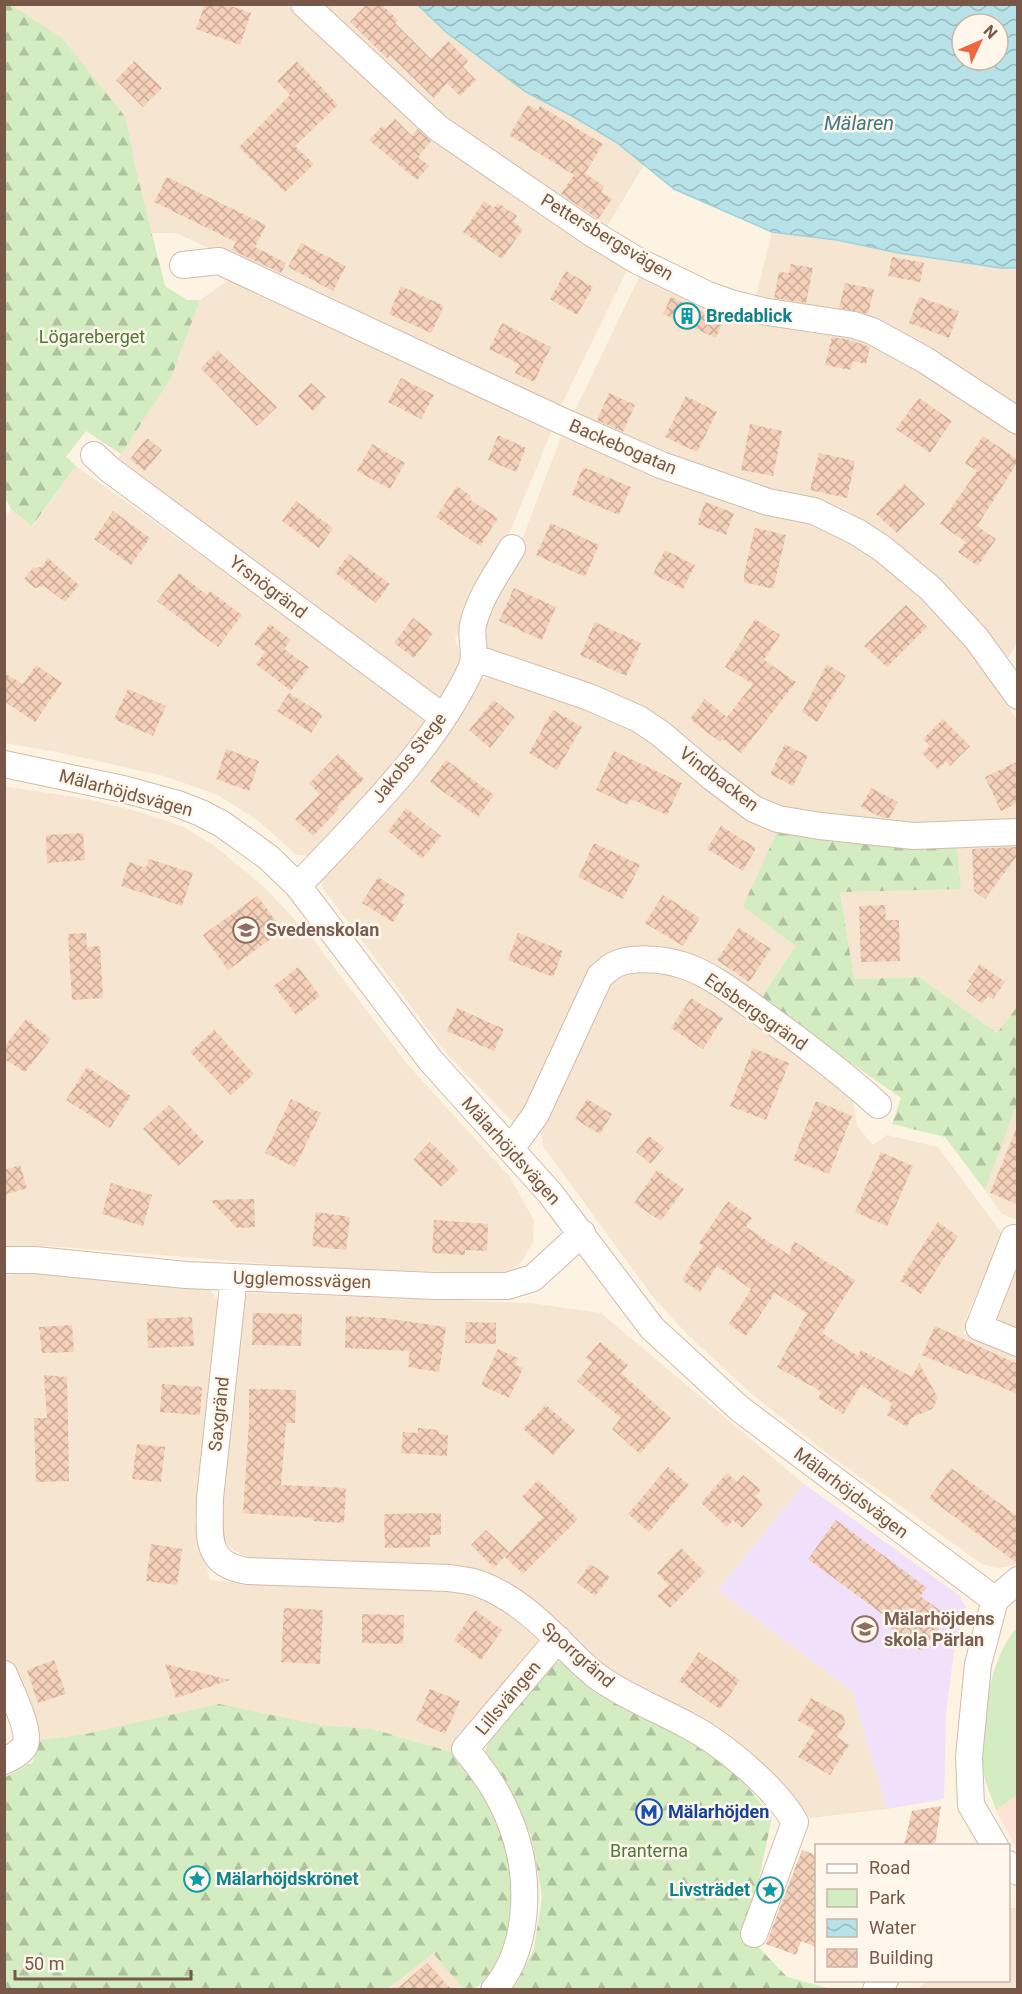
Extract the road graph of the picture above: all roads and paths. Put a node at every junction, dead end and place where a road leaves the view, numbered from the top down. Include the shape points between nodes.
1 (304, 4) edge
2 (183, 265) dead end
3 (1017, 421) edge
4 (94, 455) dead end
5 (512, 548) dead end
6 (475, 658) junction
7 (1017, 696) edge
8 (443, 717) junction
9 (4, 764) edge
10 (1017, 832) edge
11 (298, 885) junction
12 (878, 1105) dead end
13 (512, 1149) junction
14 (582, 1233) junction
15 (1014, 1238) dead end
16 (4, 1260) edge
17 (234, 1277) junction
18 (1017, 1343) edge
19 (213, 1551) joint
20 (1017, 1580) edge
21 (995, 1600) junction
22 (558, 1639) junction
23 (4, 1674) edge
24 (14, 1754) edge
25 (994, 1844) edge
26 (754, 1934) dead end
27 (494, 1989) edge

1 - 3 street, Pettersbergsvägen via 438,128 638,261 730,303 872,331 925,360
2 - 7 street, Backebogatan via 219,261 661,465 836,521 883,549 931,589 976,638
4 - 8 street, Yrsnögränd
5 - 6 street via 474,621 471,633
6 - 8 street, Jakobs Stege
6 - 10 street, Vindbacken via 589,697 639,719 754,809 778,819 914,836
8 - 11 street, Jakobs Stege via 407,766
9 - 11 street, Mälarhöjdsvägen via 123,789 201,813 242,837
11 - 13 street, Mälarhöjdsvägen via 423,1052
12 - 13 street, Edsbergsgränd via 809,1048 712,979 682,965 626,961 600,976 536,1114
13 - 14 street, Mälarhöjdsvägen
14 - 17 street, Ugglemossvägen via 533,1278 507,1286
14 - 21 street, Mälarhöjdsvägen via 652,1328 740,1409
15 - 18 street via 979,1327
16 - 17 street, Ugglemossvägen
17 - 19 street, Saxgränd via 210,1498
19 - 22 street, Sporrgränd via 230,1568 248,1571 481,1584 518,1605
20 - 21 street
21 - 25 street via 978,1664 969,1757 971,1805
22 - 26 street, Sporrgränd via 598,1677 716,1744 788,1810 795,1822
22 - 27 street, Lillsvängen via 465,1749 498,1795 520,1862 522,1933 513,1959
23 - 24 street via 27,1739

